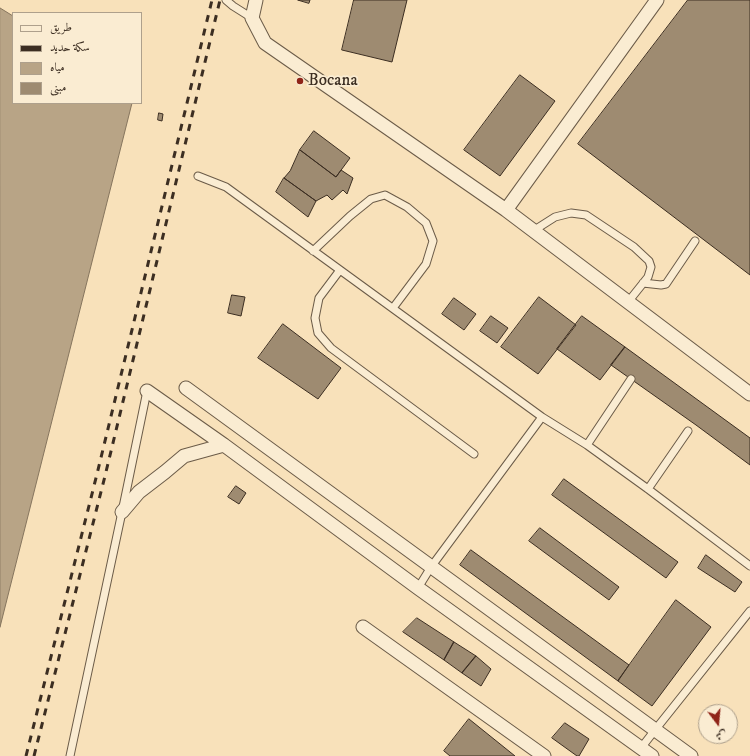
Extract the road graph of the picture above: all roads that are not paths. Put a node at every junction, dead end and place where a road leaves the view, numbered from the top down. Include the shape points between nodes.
1 (226, 0) edge
2 (256, 0) edge
3 (657, 0) edge
4 (252, 18) junction
5 (198, 176) dead end
6 (506, 210) junction
7 (533, 230) junction
8 (695, 241) dead end
9 (313, 251) junction
10 (340, 270) junction
11 (643, 283) junction
12 (628, 302) junction
13 (392, 308) junction
14 (631, 379) dead end
15 (186, 388) dead end
16 (147, 391) joint
17 (750, 394) edge
18 (542, 417) junction
19 (688, 431) dead end
20 (224, 445) junction
21 (587, 445) junction
22 (474, 454) dead end
23 (648, 489) junction
24 (122, 512) junction
25 (750, 566) edge
26 (431, 567) junction
27 (418, 588) junction
28 (750, 611) edge
29 (363, 627) dead end
30 (655, 730) junction
31 (641, 748) junction
32 (70, 756) edge
33 (544, 756) edge
34 (652, 756) edge
35 (691, 756) edge

1 - 4 lane
2 - 4 street
3 - 6 street
4 - 6 street via 265,43
5 - 9 lane via 226,187
6 - 7 street
7 - 11 lane via 555,217 571,213 586,215 634,247 649,261 648,277
7 - 12 street
8 - 11 lane via 666,284
9 - 10 lane
9 - 13 lane via 350,216 372,200 385,195 407,207 426,223 433,241 426,264
10 - 13 lane
10 - 22 lane via 319,298 315,318 318,333 331,348
11 - 12 lane
12 - 17 street
13 - 18 lane
14 - 21 lane
15 - 26 street
16 - 20 street
16 - 24 lane
18 - 21 lane
18 - 26 lane
19 - 23 lane
20 - 24 street via 184,456 139,492
20 - 27 street
21 - 23 lane
23 - 25 lane
24 - 32 lane
26 - 27 lane
26 - 30 street
27 - 31 street
28 - 30 lane
29 - 33 street
30 - 31 lane
30 - 35 street
31 - 34 street

